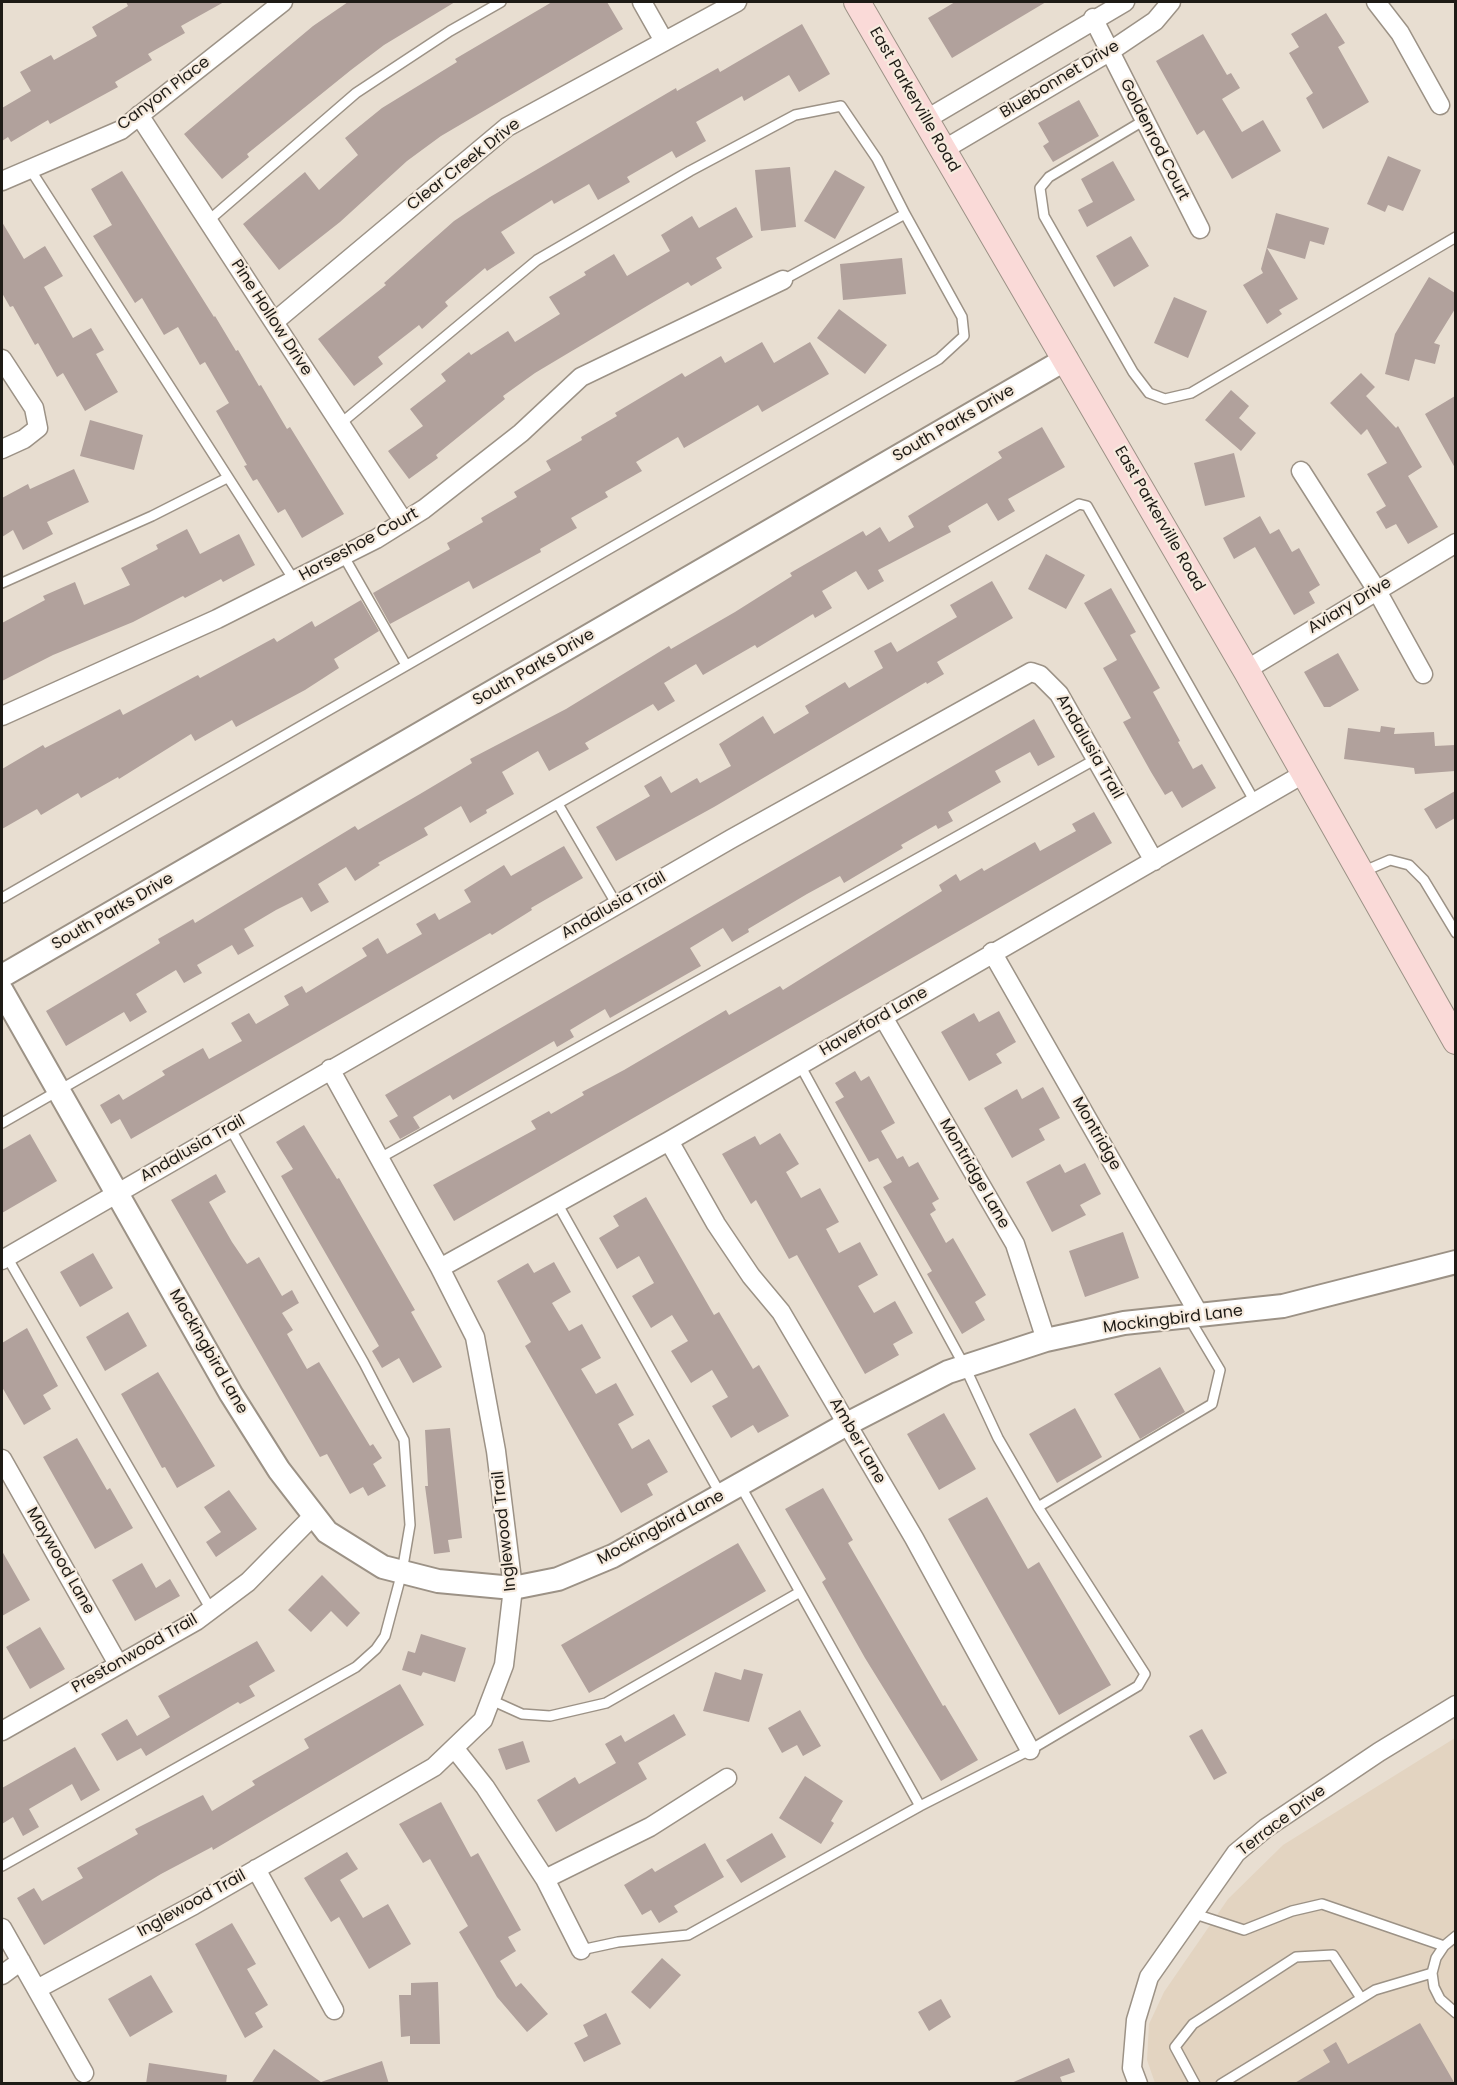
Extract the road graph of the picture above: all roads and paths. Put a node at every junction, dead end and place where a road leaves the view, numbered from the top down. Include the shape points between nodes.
1 (283, 2) edge
2 (501, 2) edge
3 (642, 2) edge
4 (737, 2) edge
5 (856, 2) edge
6 (1125, 2) edge
7 (1171, 2) edge
8 (1376, 2) edge
9 (1093, 18) junction
10 (664, 41) junction
11 (1109, 52) junction
12 (1440, 105) dead end
13 (139, 115) junction
14 (925, 120) junction
15 (1143, 121) junction
16 (943, 150) junction
17 (30, 169) junction
18 (2, 182) edge
19 (905, 214) junction
20 (208, 221) junction
21 (1200, 229) dead end
22 (1455, 237) edge
23 (783, 280) joint
24 (274, 322) junction
25 (2, 358) edge
26 (1066, 359) junction
27 (340, 424) junction
28 (2, 449) edge
29 (1301, 471) dead end
30 (227, 478) junction
31 (404, 522) junction
32 (1455, 543) edge
33 (343, 555) junction
34 (294, 580) junction
35 (2, 583) edge
36 (1376, 589) junction
37 (406, 665) junction
38 (1246, 670) junction
39 (1423, 674) dead end
40 (2, 716) edge
41 (1096, 759) junction
42 (1305, 773) junction
43 (1255, 802) junction
44 (558, 804) junction
45 (1154, 861) junction
46 (1361, 872) junction
47 (2, 898) edge
48 (617, 905) junction
49 (1455, 933) edge
50 (992, 952) junction
51 (2, 976) edge
52 (2, 991) edge
53 (883, 1017) junction
54 (1455, 1041) edge
55 (800, 1065) junction
56 (330, 1069) junction
57 (58, 1092) junction
58 (2, 1123) edge
59 (230, 1128) junction
60 (669, 1141) junction
61 (380, 1158) junction
62 (117, 1194) junction
63 (557, 1203) junction
64 (4, 1258) edge
65 (1453, 1266) edge
66 (440, 1268) junction
67 (1195, 1317) junction
68 (1046, 1340) junction
69 (965, 1367) junction
70 (847, 1424) junction
71 (2, 1459) edge
72 (731, 1490) junction
73 (1038, 1507) junction
74 (313, 1516) junction
75 (402, 1572) junction
76 (513, 1588) junction
77 (800, 1592) junction
78 (210, 1608) junction
79 (118, 1664) junction
80 (491, 1700) junction
81 (1455, 1705) edge
82 (3, 1726) edge
83 (454, 1749) junction
84 (1030, 1750) junction
85 (727, 1778) dead end
86 (920, 1806) junction
87 (2, 1866) edge
88 (256, 1869) junction
89 (545, 1879) junction
90 (1192, 1913) junction
91 (2, 1928) edge
92 (1455, 1936) edge
93 (1444, 1946) junction
94 (581, 1950) joint
95 (21, 1961) junction
96 (1432, 1973) junction
97 (2, 1975) edge
98 (37, 1989) junction
99 (1361, 1998) junction
100 (334, 2010) dead end
101 (1455, 2013) edge
102 (84, 2073) dead end
103 (1138, 2084) edge
104 (1195, 2084) edge
105 (1221, 2084) edge

1 - 13 street, Canyon Place
2 - 20 lane via 356,93
3 - 10 street
4 - 10 street, Clear Creek Drive
5 - 14 main road, East Parkerville Road
6 - 9 street
7 - 11 street, Bluebonnet Drive via 1155,21
8 - 12 street via 1400,33
9 - 11 street, Goldenrod Court
9 - 14 street
10 - 24 street, Clear Creek Drive via 507,127
11 - 15 street, Goldenrod Court
11 - 16 street, Bluebonnet Drive
13 - 17 street, Canyon Place via 121,130
13 - 20 street, Pine Hollow Drive
14 - 16 main road, East Parkerville Road
15 - 21 street, Goldenrod Court
15 - 22 lane via 1048,177 1040,189 1044,216 1104,324 1149,393 1165,399 1191,393
16 - 26 main road, East Parkerville Road
17 - 18 street, Canyon Place
17 - 30 lane
19 - 23 lane
19 - 27 lane via 877,159 842,106 795,115 537,260
19 - 37 lane via 962,316 964,336 939,359
20 - 24 street, Pine Hollow Drive
23 - 31 street, Horseshoe Court via 581,377 521,433
24 - 27 street, Pine Hollow Drive
25 - 28 street via 34,408 38,428
26 - 38 main road, East Parkerville Road
26 - 51 street, South Parks Drive
27 - 31 street, Pine Hollow Drive
29 - 36 street
30 - 34 lane
30 - 35 lane
31 - 33 street, Horseshoe Court
32 - 36 street, Aviary Drive
33 - 34 street, Horseshoe Court
33 - 37 lane
34 - 40 street, Horseshoe Court
36 - 38 street, Aviary Drive
36 - 39 street
37 - 47 lane
38 - 42 main road, East Parkerville Road
41 - 45 street, Andalusia Trail
41 - 48 street, Andalusia Trail via 1059,694 1040,675 1031,672
41 - 61 lane
42 - 43 street, Haverford Lane
42 - 46 main road, East Parkerville Road
43 - 44 lane via 1087,506 1079,504
43 - 45 street, Haverford Lane
44 - 48 lane
44 - 57 lane
45 - 50 street, Haverford Lane
46 - 49 lane via 1390,860 1409,866 1424,880
46 - 54 main road, East Parkerville Road
48 - 56 street, Andalusia Trail
50 - 53 street, Haverford Lane
50 - 67 street, Montridge
52 - 57 street, Mockingbird Lane
53 - 55 street, Haverford Lane
53 - 68 street, Montridge Lane via 1015,1244
55 - 60 street, Haverford Lane
55 - 69 lane
56 - 59 street, Andalusia Trail
56 - 61 street, Inglewood Trail
57 - 58 lane
57 - 62 street, Mockingbird Lane
59 - 62 street, Andalusia Trail
59 - 75 lane via 404,1440 410,1525
60 - 63 street, Haverford Lane
60 - 70 street, Amber Lane via 716,1224 781,1312
61 - 66 street, Inglewood Trail
62 - 64 street, Andalusia Trail
62 - 74 street, Mockingbird Lane via 231,1394
63 - 66 street, Haverford Lane
63 - 72 lane
64 - 78 lane
65 - 67 street, Mockingbird Lane via 1283,1306
66 - 76 street, Inglewood Trail via 475,1337 496,1451
67 - 68 street, Mockingbird Lane via 1124,1323
67 - 73 lane via 1220,1370 1212,1404
68 - 69 street, Mockingbird Lane
69 - 70 street, Mockingbird Lane
69 - 73 lane
70 - 72 street, Mockingbird Lane
70 - 84 street, Amber Lane
71 - 79 street, Maywood Lane
72 - 76 street, Mockingbird Lane via 613,1556 558,1579
72 - 77 lane
73 - 84 lane via 1145,1674 1138,1686
74 - 75 street, Mockingbird Lane via 327,1532 383,1567
74 - 78 street, Prestonwood Trail via 248,1582
75 - 76 street, Mockingbird Lane via 438,1581
75 - 87 lane via 385,1636 356,1667
76 - 80 street, Inglewood Trail via 504,1665
77 - 80 lane via 606,1703 550,1716 522,1714
77 - 86 lane
78 - 79 street, Prestonwood Trail via 196,1621
79 - 82 street, Prestonwood Trail
80 - 83 street, Inglewood Trail via 483,1720
81 - 90 street, Terrace Drive via 1266,1828 1236,1853
83 - 88 street, Inglewood Trail via 434,1767
83 - 89 street via 485,1786
84 - 86 lane
85 - 89 street via 650,1827
86 - 94 lane via 688,1935
88 - 98 street, Inglewood Trail
88 - 100 street
89 - 94 street
90 - 93 lane via 1244,1930 1322,1904
90 - 103 street, Terrace Drive via 1149,1977 1137,2020 1132,2068
91 - 95 street
92 - 93 lane
93 - 96 lane
95 - 97 street
95 - 98 street
96 - 99 lane
96 - 101 lane via 1440,1999
98 - 102 street
99 - 104 lane via 1333,1955 1296,1957 1192,2024 1174,2047
99 - 105 lane

